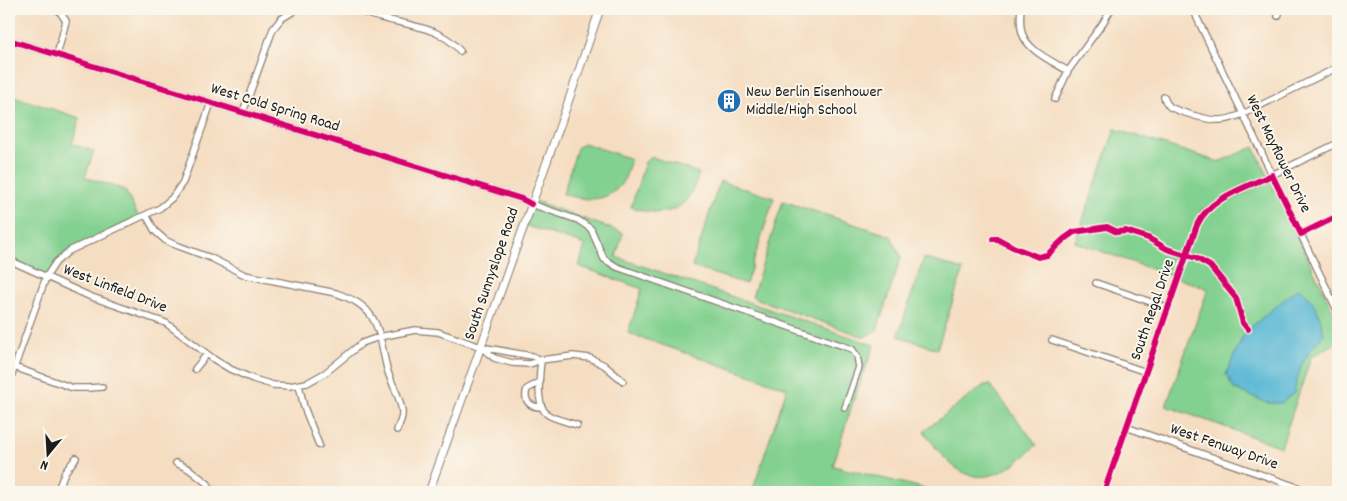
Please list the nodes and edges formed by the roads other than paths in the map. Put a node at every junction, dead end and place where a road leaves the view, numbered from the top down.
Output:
1 (58, 9) edge
2 (283, 9) edge
3 (297, 9) edge
4 (356, 9) edge
5 (600, 9) edge
6 (1021, 9) edge
7 (1111, 9) edge
8 (1194, 9) edge
9 (1281, 9) edge
10 (286, 15) junction
11 (1278, 16) dead end
12 (9, 40) edge
13 (460, 51) dead end
14 (56, 56) junction
15 (1338, 67) edge
16 (1068, 71) junction
17 (1164, 97) dead end
18 (1054, 99) dead end
19 (211, 103) junction
20 (243, 112) junction
21 (1243, 114) junction
22 (1338, 143) edge
23 (1272, 175) junction
24 (531, 204) junction
25 (146, 215) junction
26 (1338, 216) edge
27 (1301, 234) junction
28 (9, 260) edge
29 (46, 277) junction
30 (1096, 283) dead end
31 (1168, 308) junction
32 (1338, 312) edge
33 (379, 337) junction
34 (1052, 340) dead end
35 (481, 347) junction
36 (207, 354) junction
37 (541, 360) junction
38 (14, 368) junction
39 (196, 369) dead end
40 (1146, 372) junction
41 (623, 381) dead end
42 (540, 382) junction
43 (9, 383) edge
44 (299, 385) junction
45 (102, 387) dead end
46 (541, 407) junction
47 (845, 408) dead end
48 (577, 425) dead end
49 (1126, 427) junction
50 (397, 430) dead end
51 (319, 445) dead end
52 (76, 458) dead end
53 (176, 463) dead end
54 (23, 492) edge
55 (36, 492) edge
56 (56, 492) edge
57 (210, 492) edge
58 (429, 492) edge
59 (1104, 492) edge
60 (1311, 492) edge

1 - 14 street
2 - 10 street
3 - 10 street
4 - 13 street
5 - 24 street, South Sunnyslope Road
6 - 16 street
7 - 16 street
8 - 21 street, West Mayflower Drive
9 - 11 street
10 - 20 street
12 - 14 street, West Cold Spring Road
14 - 19 street, West Cold Spring Road
15 - 21 street
16 - 18 street
17 - 21 street
19 - 20 street, West Cold Spring Road
19 - 25 street
20 - 24 street, West Cold Spring Road
21 - 23 street, West Mayflower Drive
22 - 23 street, South Regal Drive
23 - 27 street, West Mayflower Drive
23 - 31 street, South Regal Drive
24 - 35 street, South Sunnyslope Road
24 - 47 street
25 - 29 street
25 - 33 street
26 - 27 street
27 - 32 street, West Mayflower Drive
28 - 29 street, West Linfield Drive
29 - 36 street, West Linfield Drive
29 - 38 street
30 - 31 street
31 - 40 street, South Regal Drive
33 - 35 street, West Linfield Drive
33 - 44 street, West Linfield Drive
33 - 50 street
34 - 40 street
35 - 37 street, West Linfield Drive
35 - 37 street, West Linfield Drive
35 - 58 street, South Sunnyslope Road
36 - 39 street
36 - 44 street, West Linfield Drive
37 - 41 street, West Linfield Drive
37 - 42 street
38 - 43 street
38 - 45 street
40 - 49 street, South Regal Drive
42 - 46 street
42 - 46 street
44 - 51 street
46 - 48 street
49 - 59 street, South Regal Drive
49 - 60 street, West Fenway Drive
52 - 56 street
53 - 57 street
54 - 55 street

